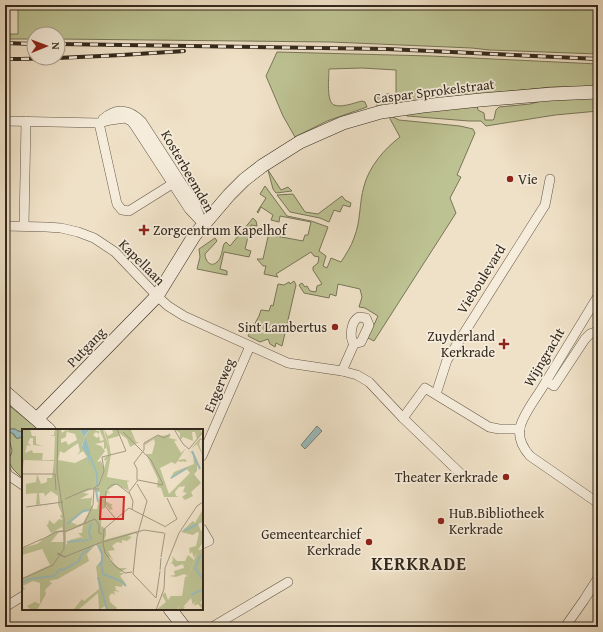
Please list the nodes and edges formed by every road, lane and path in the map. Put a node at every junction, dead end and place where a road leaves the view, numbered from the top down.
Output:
1 (598, 92) edge
2 (5, 121) edge
3 (26, 121) junction
4 (99, 123) junction
5 (550, 179) dead end
6 (176, 182) junction
7 (203, 224) junction
8 (5, 226) edge
9 (24, 226) junction
10 (157, 296) junction
11 (598, 296) edge
12 (598, 331) edge
13 (354, 344) dead end
14 (250, 346) junction
15 (342, 371) junction
16 (546, 381) junction
17 (5, 392) edge
18 (436, 394) junction
19 (403, 418) junction
20 (37, 419) junction
21 (48, 429) edge
22 (520, 431) junction
23 (203, 454) edge
24 (5, 468) edge
25 (460, 473) dead end
26 (22, 484) edge
27 (598, 503) edge
28 (203, 532) edge
29 (206, 542) edge
30 (598, 578) edge
31 (288, 582) dead end
32 (22, 597) edge
33 (5, 607) edge
34 (171, 610) edge
35 (184, 627) edge
36 (212, 627) edge
37 (565, 627) edge

1 - 7 main road, Caspar Sprokelstraat
2 - 3 street, Kosterbeemden
3 - 4 street, Kosterbeemden
3 - 9 street
4 - 6 street, Kosterbeemden
4 - 6 street
5 - 18 street, Vieboulevard
6 - 7 street, Kosterbeemden
7 - 10 main road, Caspar Sprokelstraat
8 - 9 street, Kapellaan
9 - 10 street, Kapellaan
10 - 14 street, Kapellaan
10 - 20 main road, Putgang
11 - 16 street, Wijngracht
12 - 16 street
13 - 15 street
14 - 15 street, Kapellaan
14 - 23 street, Engerweg
15 - 19 street, Kapellaan
16 - 22 street, Wijngracht
17 - 20 main road
18 - 19 street
18 - 22 street
19 - 25 street, Kapellaan
20 - 21 main road
22 - 27 street
24 - 26 street
28 - 29 street
30 - 37 street
31 - 36 street
32 - 33 street
34 - 35 main road

